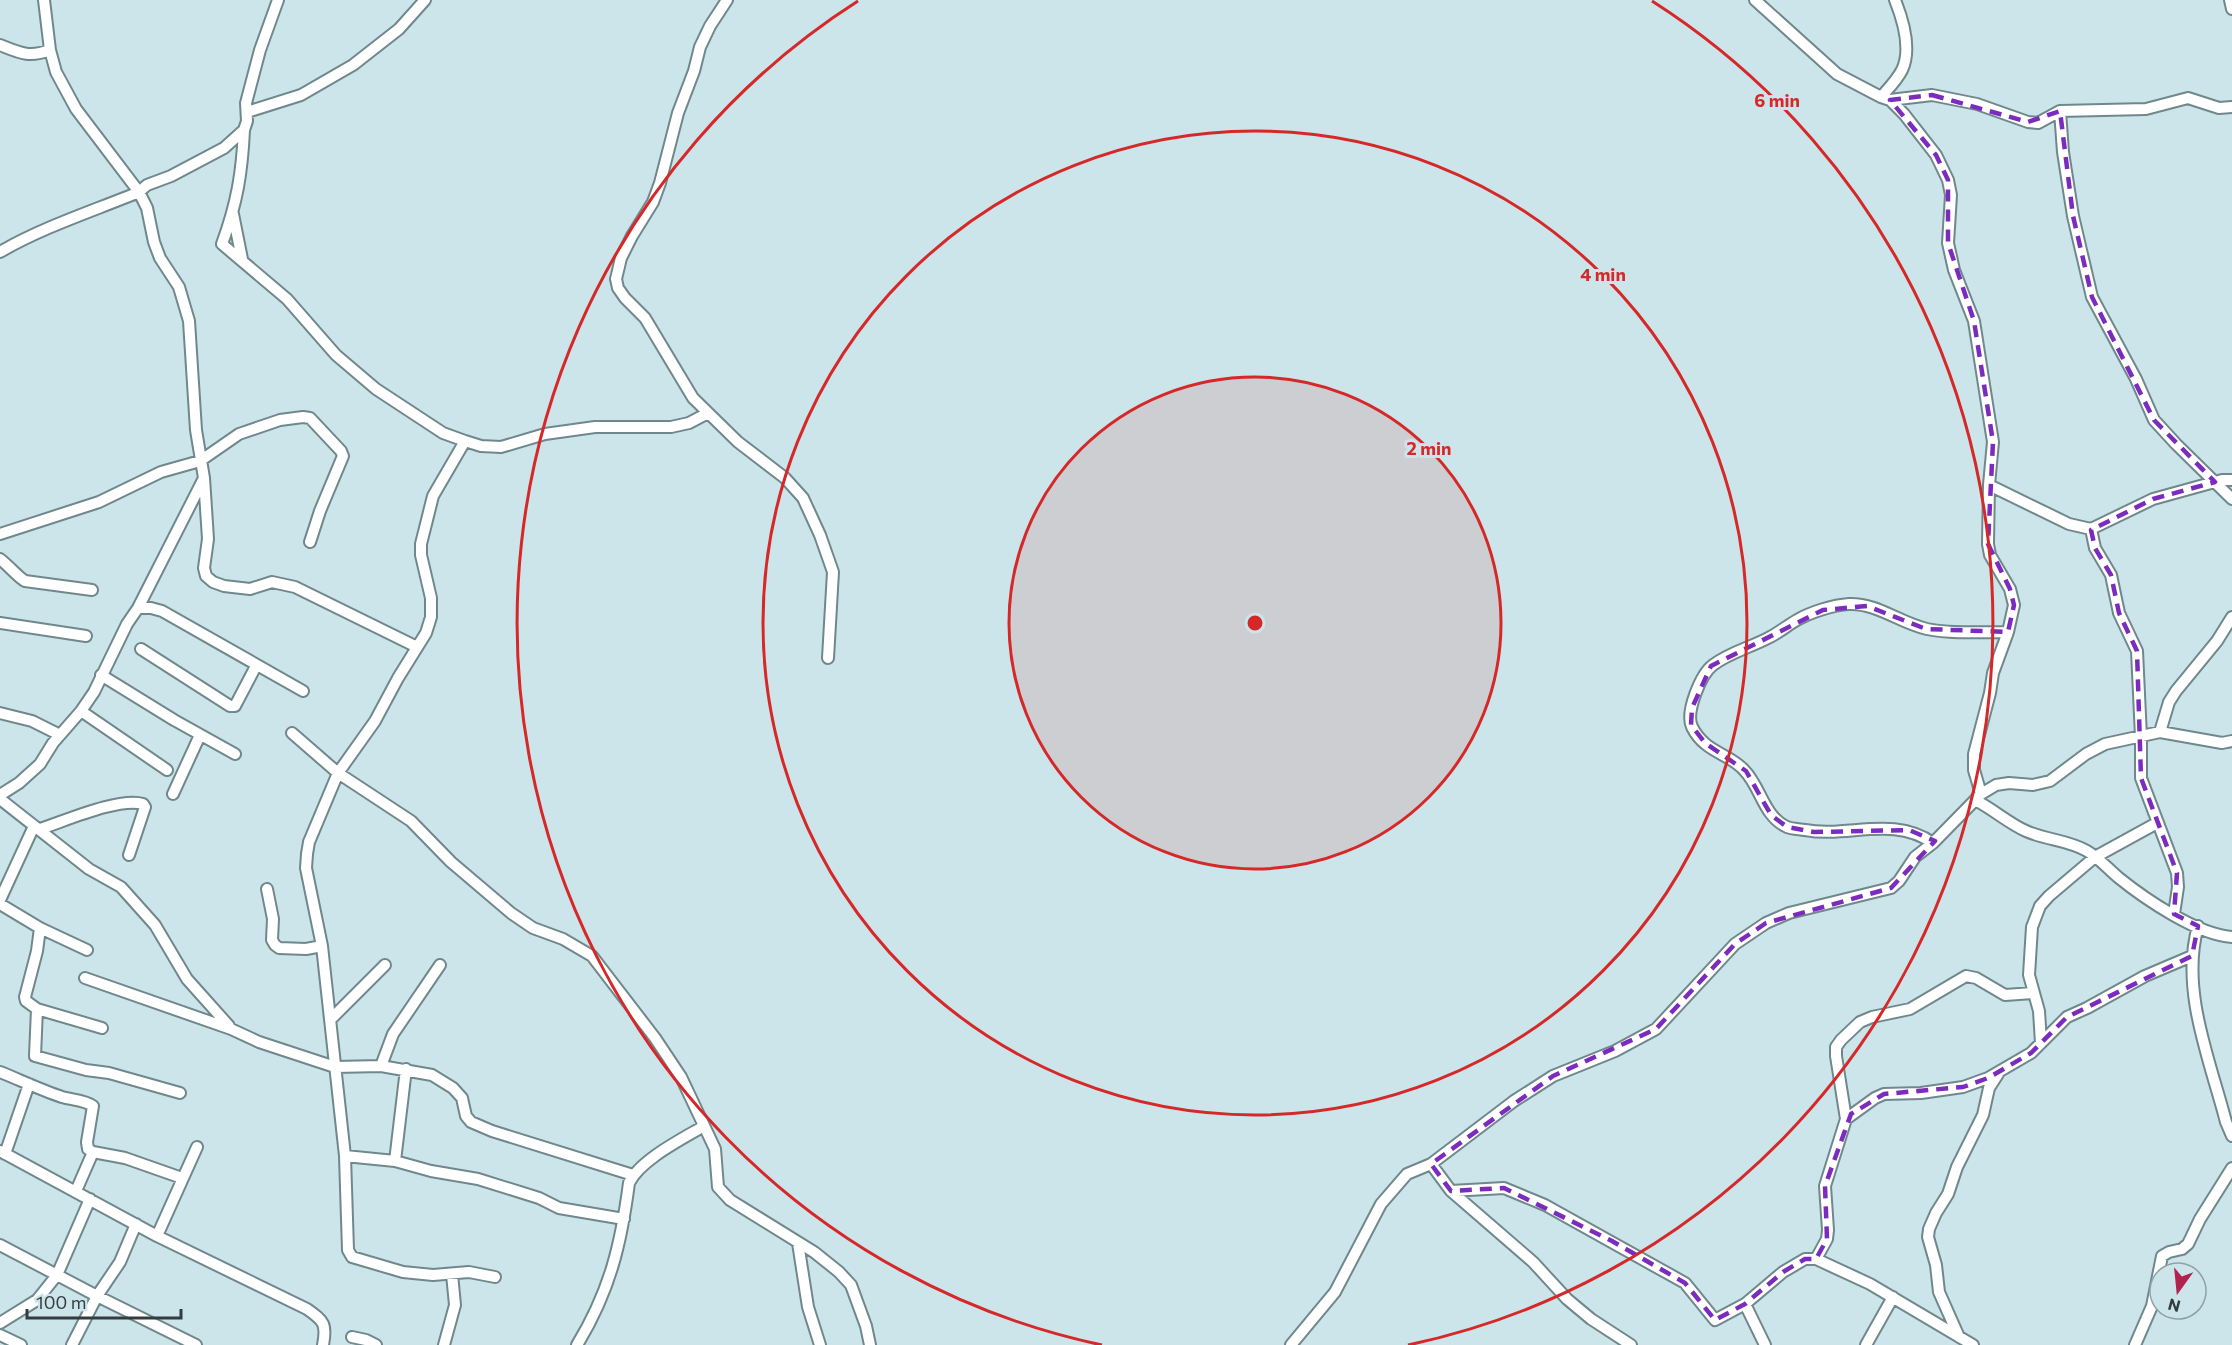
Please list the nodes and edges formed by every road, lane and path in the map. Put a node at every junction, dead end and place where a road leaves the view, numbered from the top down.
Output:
1 (44, 0) edge
2 (278, 0) edge
3 (425, 0) edge
4 (727, 0) edge
5 (1755, 0) edge
6 (1895, 0) edge
7 (2230, 0) edge
8 (2232, 9) edge
9 (0, 45) edge
10 (50, 50) junction
11 (1886, 99) junction
12 (2232, 107) edge
13 (2060, 111) junction
14 (247, 112) junction
15 (244, 130) junction
16 (139, 192) junction
17 (233, 213) junction
18 (0, 252) edge
19 (242, 259) junction
20 (708, 413) junction
21 (465, 441) junction
22 (200, 461) junction
23 (204, 478) junction
24 (2232, 480) edge
25 (2215, 482) junction
26 (1989, 484) junction
27 (2232, 499) edge
28 (2091, 529) junction
29 (0, 534) edge
30 (310, 542) dead end
31 (0, 559) edge
32 (92, 590) dead end
33 (138, 608) junction
34 (2231, 620) edge
35 (0, 623) edge
36 (2008, 632) junction
37 (86, 636) dead end
38 (417, 647) junction
39 (141, 649) dead end
40 (828, 658) dead end
41 (256, 666) junction
42 (102, 675) junction
43 (303, 691) dead end
44 (81, 711) junction
45 (0, 713) edge
46 (2160, 732) junction
47 (292, 733) dead end
48 (60, 735) junction
49 (201, 735) junction
50 (2142, 737) junction
51 (2232, 741) edge
52 (235, 754) dead end
53 (167, 770) dead end
54 (338, 773) junction
55 (173, 794) dead end
56 (0, 797) edge
57 (1978, 797) junction
58 (2157, 823) junction
59 (37, 828) junction
60 (1933, 843) junction
61 (129, 855) dead end
62 (2094, 856) junction
63 (267, 889) dead end
64 (1, 907) edge
65 (2174, 914) junction
66 (2198, 926) junction
67 (40, 928) junction
68 (2232, 937) edge
69 (322, 946) junction
70 (87, 950) dead end
71 (2192, 956) junction
72 (385, 965) dead end
73 (440, 965) dead end
74 (86, 978) dead end
75 (2033, 993) junction
76 (37, 1009) junction
77 (330, 1020) junction
78 (102, 1028) dead end
79 (231, 1029) junction
80 (2041, 1043) junction
81 (381, 1066) junction
82 (335, 1067) junction
83 (406, 1069) junction
84 (0, 1072) edge
85 (1999, 1072) junction
86 (29, 1084) junction
87 (180, 1094) dead end
88 (1846, 1119) junction
89 (704, 1126) junction
90 (2232, 1136) edge
91 (197, 1147) dead end
92 (93, 1152) junction
93 (2, 1153) edge
94 (345, 1156) junction
95 (395, 1161) junction
96 (1431, 1164) junction
97 (2232, 1168) edge
98 (633, 1175) junction
99 (182, 1178) junction
100 (76, 1191) junction
101 (1451, 1191) junction
102 (90, 1199) junction
103 (624, 1219) junction
104 (136, 1224) junction
105 (157, 1236) junction
106 (798, 1243) junction
107 (0, 1245) edge
108 (1816, 1259) junction
109 (452, 1274) junction
110 (57, 1275) junction
111 (495, 1277) dead end
112 (97, 1296) junction
113 (1893, 1297) junction
114 (1745, 1304) junction
115 (0, 1323) edge
116 (0, 1335) edge
117 (352, 1337) dead end
118 (1964, 1342) edge
119 (21, 1345) edge
120 (72, 1345) edge
121 (196, 1345) edge
122 (323, 1345) edge
123 (376, 1345) edge
124 (444, 1345) edge
125 (577, 1345) edge
126 (820, 1345) edge
127 (870, 1345) edge
128 (1291, 1345) edge
129 (1631, 1345) edge
130 (1765, 1345) edge
131 (1866, 1345) edge
132 (2135, 1345) edge

1 - 10 street
2 - 14 street
3 - 14 street
4 - 20 street
5 - 11 street
6 - 11 street
7 - 8 street
9 - 10 street
10 - 16 street
11 - 13 street
11 - 26 street
12 - 13 street
13 - 25 street
14 - 15 street
15 - 16 street
15 - 17 street
16 - 18 street
16 - 22 street
17 - 19 street
17 - 19 street
19 - 21 street
20 - 21 street
20 - 40 street
21 - 38 street
22 - 23 street
22 - 29 street
22 - 30 street
23 - 33 street
23 - 38 street
24 - 25 street
25 - 27 street
25 - 28 street
26 - 28 street
26 - 36 street
28 - 50 street
31 - 32 street
33 - 41 street
33 - 42 street
34 - 46 street
35 - 37 street
36 - 57 street
36 - 60 street
38 - 54 street
39 - 41 street
41 - 43 street
42 - 44 street
42 - 49 street
44 - 48 street
44 - 53 street
45 - 48 street
46 - 50 street
46 - 51 street
47 - 54 street
48 - 56 street
49 - 52 street
49 - 55 street
50 - 57 street
50 - 58 street
54 - 69 street
54 - 89 street
56 - 59 street
57 - 60 street
57 - 62 street
58 - 62 street
58 - 65 street
59 - 61 street
59 - 64 street
59 - 79 street
60 - 96 street
62 - 65 street
62 - 75 street
63 - 69 street
64 - 67 street
65 - 66 street
66 - 68 street
66 - 71 street
67 - 70 street
67 - 76 street
69 - 77 street
71 - 80 street
71 - 90 street
72 - 77 street
73 - 81 street
74 - 79 street
75 - 80 street
75 - 88 street
76 - 78 street
76 - 87 street
77 - 82 street
79 - 82 street
80 - 85 street
81 - 82 street
81 - 83 street
82 - 94 street
83 - 95 street
83 - 98 street
84 - 86 street
85 - 88 street
85 - 118 street
86 - 92 street
86 - 93 street
88 - 108 street
89 - 98 street
89 - 106 street
91 - 99 street
92 - 99 street
92 - 100 street
93 - 100 street
94 - 95 street
94 - 109 street
95 - 103 street
96 - 101 street
96 - 128 street
97 - 132 street
98 - 103 street
99 - 105 street
100 - 102 street
101 - 114 street
101 - 129 street
102 - 104 street
102 - 110 street
103 - 125 street
104 - 105 street
104 - 112 street
105 - 122 street
106 - 126 street
106 - 127 street
107 - 110 street
108 - 113 street
108 - 114 street
109 - 111 street
109 - 124 street
110 - 112 street
110 - 115 street
112 - 120 street
112 - 121 street
113 - 118 street
113 - 131 street
114 - 130 street
116 - 119 street
117 - 123 street

